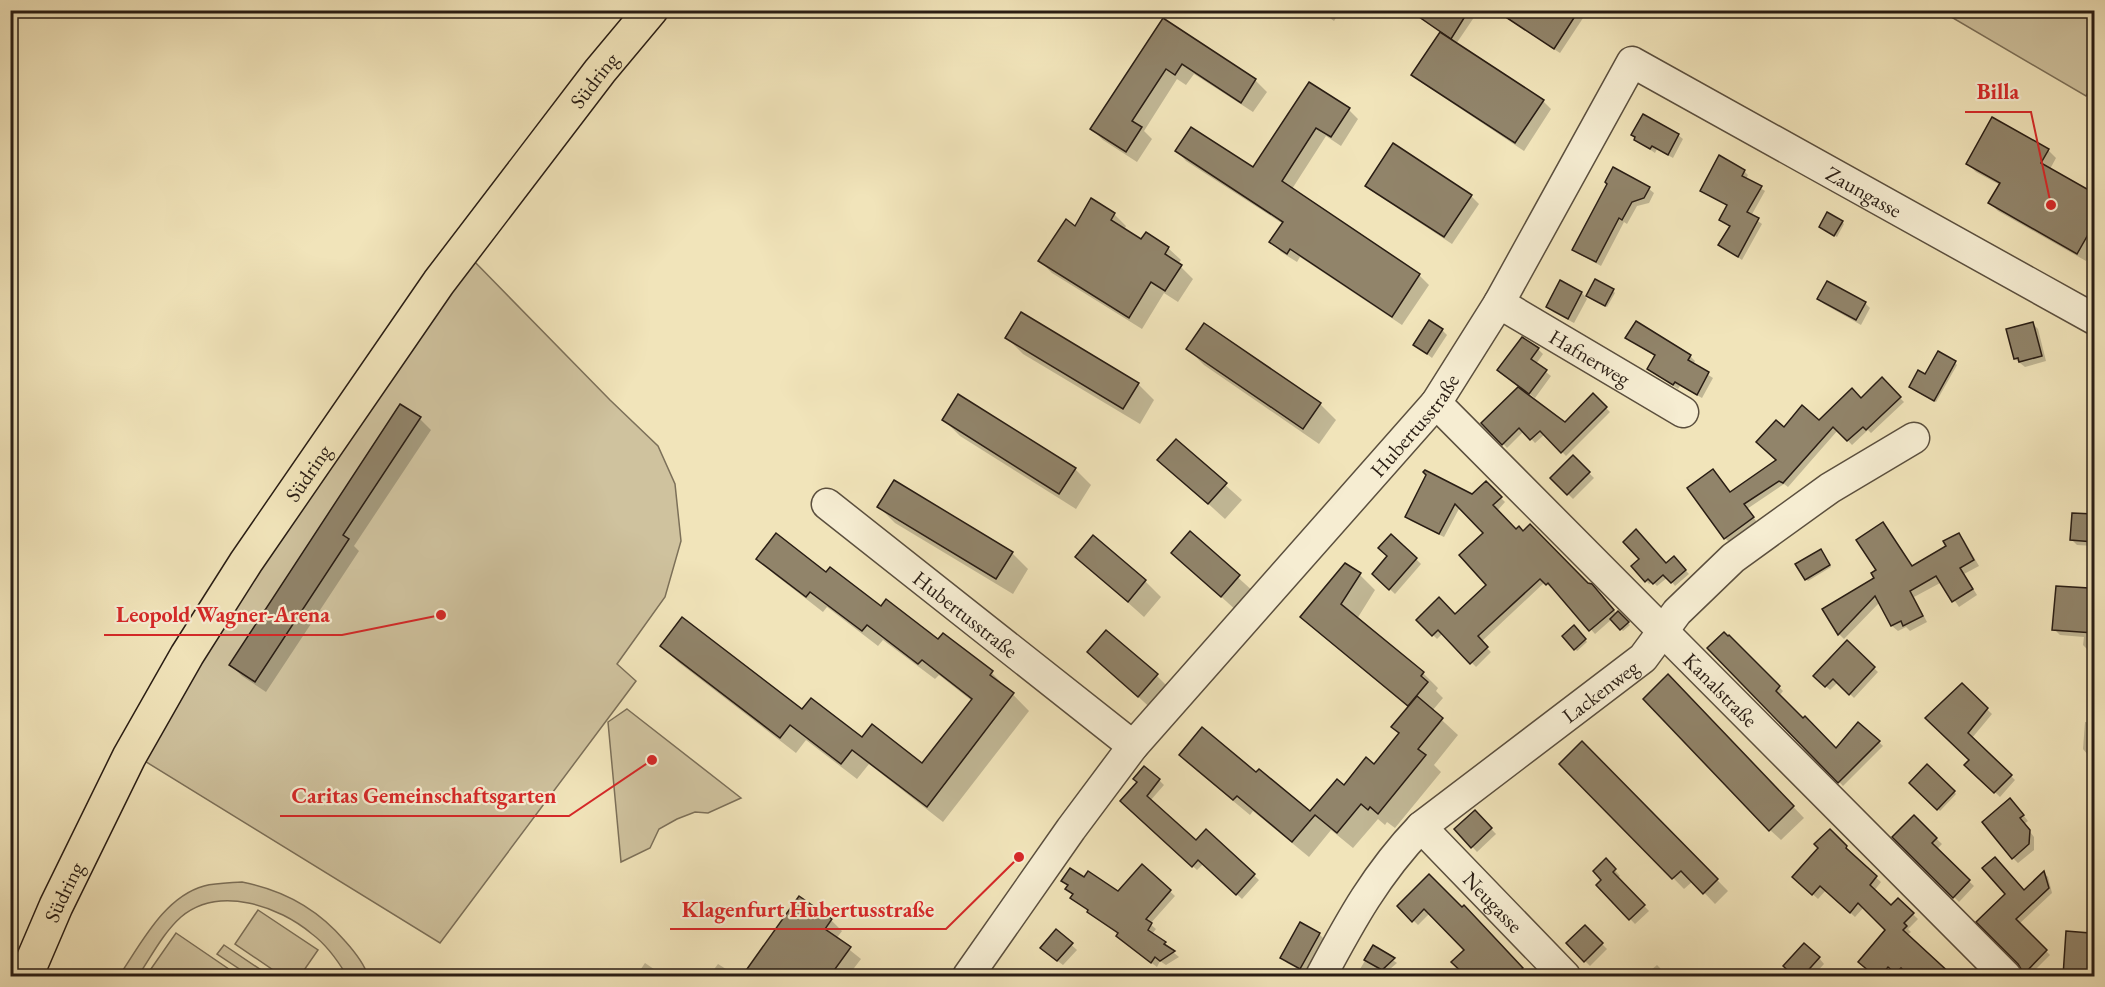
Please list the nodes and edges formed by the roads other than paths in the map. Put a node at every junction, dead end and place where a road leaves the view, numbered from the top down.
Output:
1 (651, 10) edge
2 (1632, 62) joint
3 (1499, 303) junction
4 (2094, 319) edge
5 (1436, 403) junction
6 (1683, 412) dead end
7 (1914, 438) dead end
8 (827, 504) dead end
9 (1664, 632) junction
10 (1133, 746) junction
11 (1421, 827) junction
12 (26, 976) edge
13 (968, 976) edge
14 (1321, 976) edge
15 (1565, 976) edge
16 (2006, 976) edge

1 - 12 main road, Südring
2 - 3 street, Hubertusstraße
2 - 4 street, Zaungasse
3 - 5 street, Hubertusstraße
3 - 6 street, Hafnerweg
5 - 9 street, Kanalstraße
5 - 10 street, Hubertusstraße
7 - 9 street, Lackenweg
8 - 10 street, Hubertusstraße
9 - 11 street, Lackenweg
9 - 16 street, Kanalstraße
10 - 13 street, Hubertusstraße
11 - 14 street, Lackenweg
11 - 15 street, Neugasse

